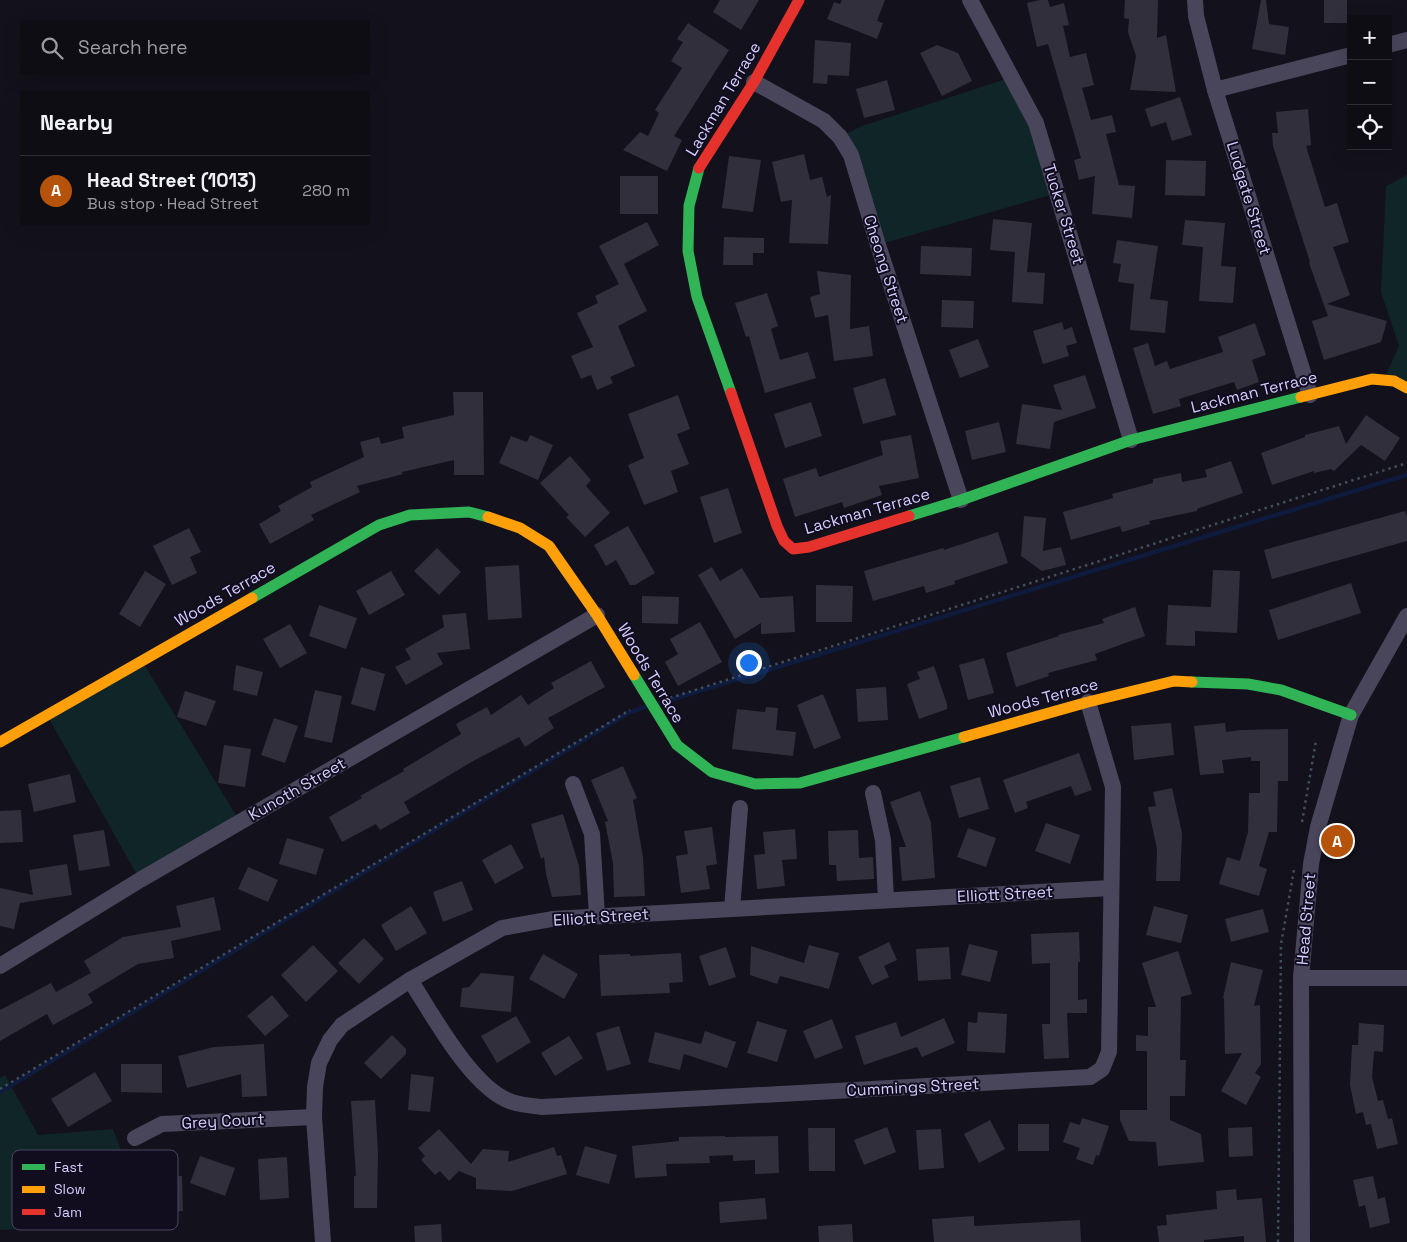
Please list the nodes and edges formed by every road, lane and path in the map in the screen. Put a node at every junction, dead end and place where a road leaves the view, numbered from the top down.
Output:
1 (799, 0) edge
2 (970, 0) edge
3 (1195, 0) edge
4 (1407, 40) edge
5 (1392, 44) edge
6 (1347, 56) edge
7 (754, 82) junction
8 (1215, 90) junction
9 (1407, 388) edge
10 (1310, 395) junction
11 (1131, 440) junction
12 (1407, 463) edge
13 (961, 500) junction
14 (597, 615) junction
15 (1407, 616) edge
16 (667, 699) dead end
17 (1088, 702) junction
18 (630, 710) dead end
19 (1351, 715) junction
20 (0, 742) edge
21 (573, 784) dead end
22 (873, 794) dead end
23 (740, 808) dead end
24 (1111, 888) junction
25 (886, 900) junction
26 (732, 909) junction
27 (597, 916) junction
28 (0, 966) edge
29 (1301, 978) junction
30 (1407, 978) edge
31 (410, 980) junction
32 (0, 1090) edge
33 (314, 1117) junction
34 (136, 1138) dead end
35 (323, 1242) edge
36 (1302, 1242) edge

1 - 7 street, Lackman Terrace
2 - 11 street, Tucker Street
3 - 8 street, Ludgate Street
4 - 5 street
6 - 8 street
7 - 13 street, Cheong Street
7 - 13 street, Lackman Terrace
8 - 10 street, Ludgate Street
9 - 10 street, Lackman Terrace
10 - 11 street, Lackman Terrace
11 - 13 street, Lackman Terrace
12 - 16 path
14 - 17 street, Woods Terrace
14 - 20 street, Woods Terrace
14 - 28 street, Kunoth Street
15 - 19 street, Head Street
17 - 19 street, Woods Terrace
17 - 24 street, Cummings Street
18 - 32 path
19 - 29 street, Head Street
21 - 27 street
22 - 25 street
23 - 26 street
24 - 25 street, Elliott Street
24 - 31 street, Cummings Street
25 - 26 street, Elliott Street
26 - 27 street, Elliott Street
27 - 31 street, Elliott Street
29 - 30 street
29 - 36 street, Head Street
31 - 33 street, Elliott Street
33 - 34 street, Grey Court
33 - 35 street, Elliott Street

